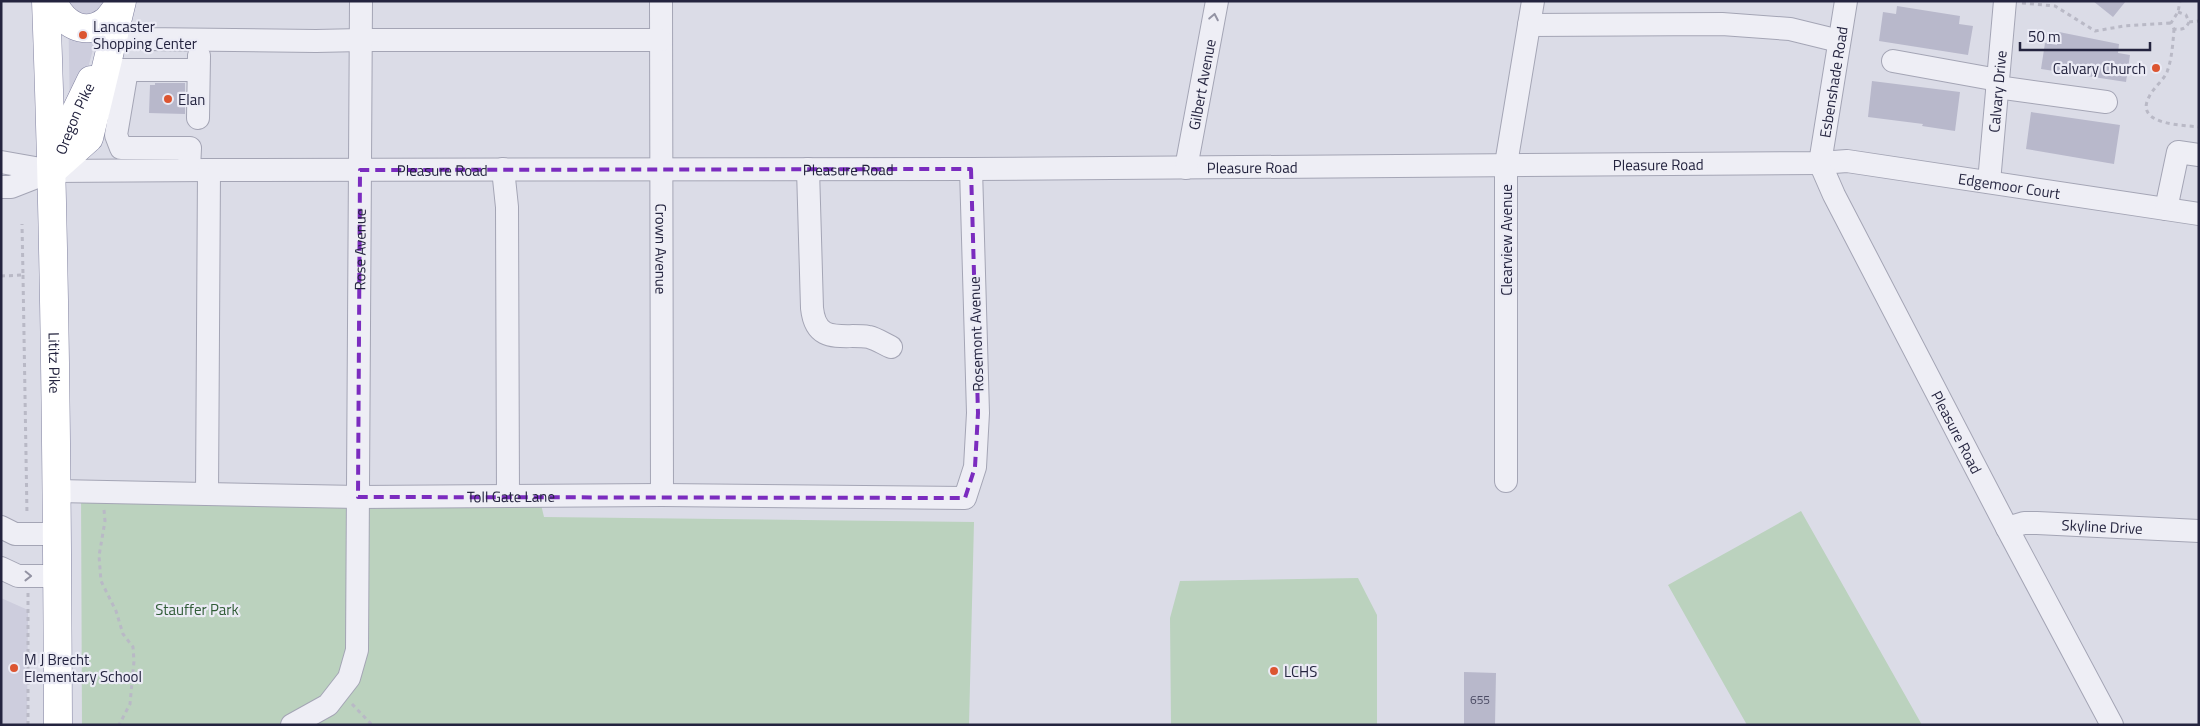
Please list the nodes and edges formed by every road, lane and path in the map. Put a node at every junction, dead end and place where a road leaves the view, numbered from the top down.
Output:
1 (46, 1) edge
2 (53, 1) edge
3 (122, 1) edge
4 (361, 1) edge
5 (661, 1) edge
6 (1217, 1) edge
7 (1533, 1) edge
8 (1846, 1) edge
9 (2180, 1) edge
10 (2011, 2) edge
11 (2178, 12) junction
12 (2199, 20) edge
13 (2189, 22) junction
14 (2172, 23) junction
15 (1529, 25) junction
16 (2174, 29) junction
17 (112, 35) junction
18 (199, 40) junction
19 (361, 40) junction
20 (661, 40) junction
21 (1839, 41) junction
22 (1894, 61) dead end
23 (116, 70) junction
24 (198, 70) junction
25 (1998, 84) junction
26 (2106, 102) dead end
27 (198, 118) dead end
28 (2199, 127) edge
29 (2199, 155) edge
30 (1, 162) edge
31 (1820, 163) junction
32 (1506, 164) junction
33 (1186, 168) junction
34 (503, 169) junction
35 (661, 169) junction
36 (808, 169) junction
37 (971, 169) junction
38 (52, 170) junction
39 (199, 170) junction
40 (360, 170) junction
41 (1989, 182) junction
42 (1, 187) edge
43 (2166, 209) junction
44 (2199, 214) edge
45 (22, 224) dead end
46 (23, 275) junction
47 (1, 276) edge
48 (891, 347) dead end
49 (1506, 481) dead end
50 (57, 491) junction
51 (104, 492) junction
52 (207, 494) junction
53 (662, 495) junction
54 (508, 496) junction
55 (358, 497) junction
56 (965, 498) joint
57 (1, 527) edge
58 (2007, 528) junction
59 (2199, 531) edge
60 (28, 534) junction
61 (57, 534) junction
62 (1, 568) edge
63 (28, 576) junction
64 (57, 576) junction
65 (337, 693) junction
66 (28, 725) edge
67 (58, 725) edge
68 (119, 725) edge
69 (292, 725) edge
70 (372, 725) edge
71 (2112, 725) edge

1 - 38 highway, Lititz Pike
2 - 3 highway
3 - 17 highway, Oregon Pike
4 - 19 street, Rose Avenue
5 - 20 street, Crown Avenue
33 -> 6 street, Gilbert Avenue
7 - 15 street, Clearview Avenue
8 - 21 street, Esbenshade Road
9 - 11 path
10 - 14 path
10 - 25 street, Calvary Drive
11 - 13 path
11 - 14 path
12 - 13 path
13 - 16 path
14 - 16 path
15 - 21 street
15 - 32 street, Clearview Avenue
16 - 28 path
17 - 18 street
17 - 23 highway, Oregon Pike
17 - 38 highway, Oregon Pike
18 - 19 street
18 - 24 street
19 - 20 street
19 - 40 street, Rose Avenue
20 - 35 street, Crown Avenue
21 - 31 street, Esbenshade Road
22 - 25 street
23 - 24 street
23 - 38 highway, Oregon Pike
23 - 39 street
24 - 27 street
25 - 26 street
25 - 41 street, Calvary Drive
29 - 43 street
30 - 38 street
31 - 32 street, Pleasure Road
31 - 41 street, Edgemoor Court
31 - 58 street, Pleasure Road
32 - 33 street, Pleasure Road
32 - 49 street, Clearview Avenue
33 - 37 street, Pleasure Road
34 - 35 street, Pleasure Road
34 - 40 street, Pleasure Road
34 - 54 street
35 - 36 street, Pleasure Road
35 - 53 street, Crown Avenue
36 - 37 street, Pleasure Road
36 - 48 street
37 - 56 street, Rosemont Avenue
38 - 39 street, Pleasure Road
38 - 42 street
38 - 50 highway, Lititz Pike
39 - 40 street, Pleasure Road
39 - 52 street
40 - 55 street, Rose Avenue
41 - 43 street, Edgemoor Court
43 - 44 street, Edgemoor Court
45 - 46 path
46 - 47 path
46 - 60 path
50 - 51 street, Toll Gate Lane
50 - 61 highway, Lititz Pike
51 - 52 street, Toll Gate Lane
51 - 68 path
52 - 55 street, Toll Gate Lane
53 - 54 street, Toll Gate Lane
53 - 56 street, Toll Gate Lane
54 - 55 street, Toll Gate Lane
55 - 65 street, Rose Avenue
57 - 60 street
58 - 59 street, Skyline Drive
58 - 71 street, Pleasure Road
60 - 61 street
61 - 64 highway, Lititz Pike
62 - 63 street
63 -> 64 street
63 - 66 path
64 - 67 highway, Lititz Pike
65 - 69 street, Rose Avenue
65 - 70 path

